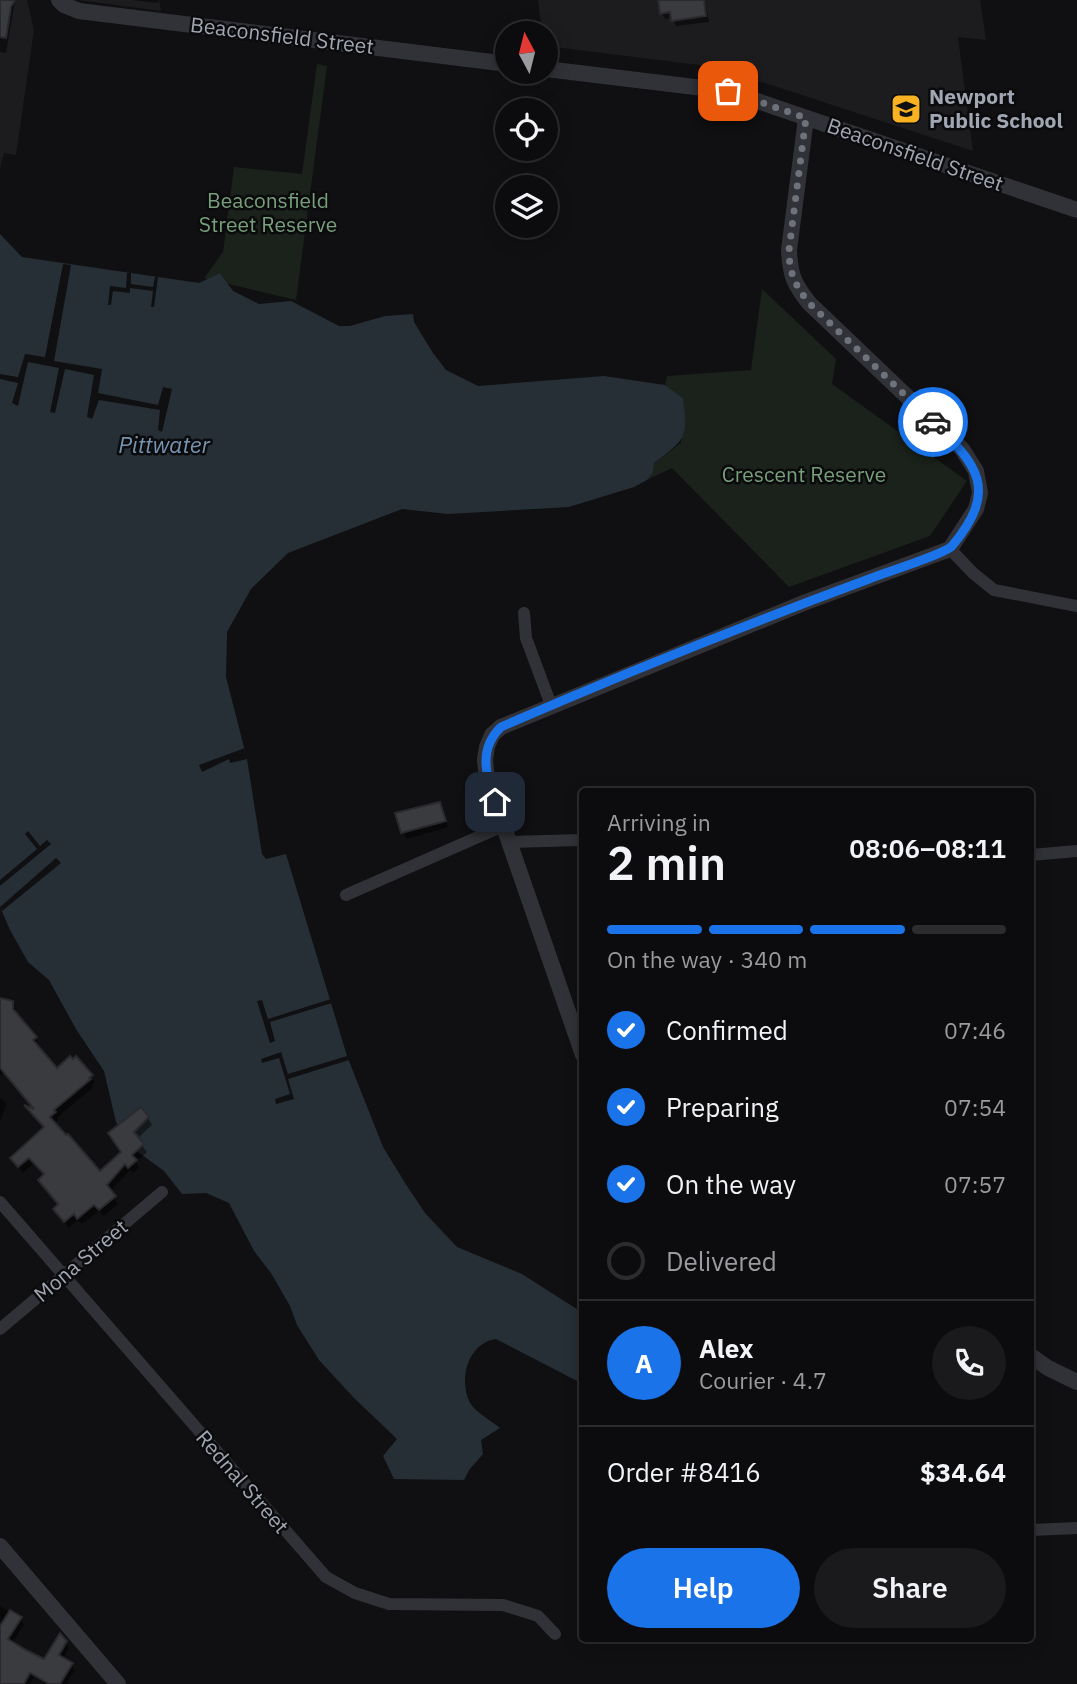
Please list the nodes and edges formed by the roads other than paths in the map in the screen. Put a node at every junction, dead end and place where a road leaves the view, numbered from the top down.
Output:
1 (59, 0) edge
2 (495, 62) edge
3 (558, 70) edge
4 (806, 118) junction
5 (1077, 210) edge
6 (950, 549) junction
7 (1077, 606) edge
8 (524, 613) dead end
9 (551, 705) junction
10 (503, 826) junction
11 (579, 840) edge
12 (509, 842) junction
13 (1077, 851) edge
14 (1034, 855) edge
15 (346, 895) dead end
16 (579, 1043) edge
17 (162, 1192) dead end
18 (0, 1202) edge
19 (64, 1276) junction
20 (0, 1329) edge
21 (1034, 1358) edge
22 (1077, 1382) edge
23 (1077, 1528) edge
24 (1034, 1530) edge
25 (0, 1546) edge
26 (555, 1634) dead end
27 (118, 1684) edge

1 - 2 street, Beaconsfield Street
3 - 4 street, Beaconsfield Street
4 - 5 street, Beaconsfield Street
4 - 6 street
6 - 7 street
6 - 9 street
8 - 9 street
9 - 10 street
10 - 12 street
10 - 15 street
11 - 12 street
12 - 16 street
13 - 14 street
17 - 19 street, Mona Street
18 - 19 street, Rednal Street
19 - 20 street, Mona Street
19 - 26 street, Rednal Street
21 - 22 street
23 - 24 street
25 - 27 street

